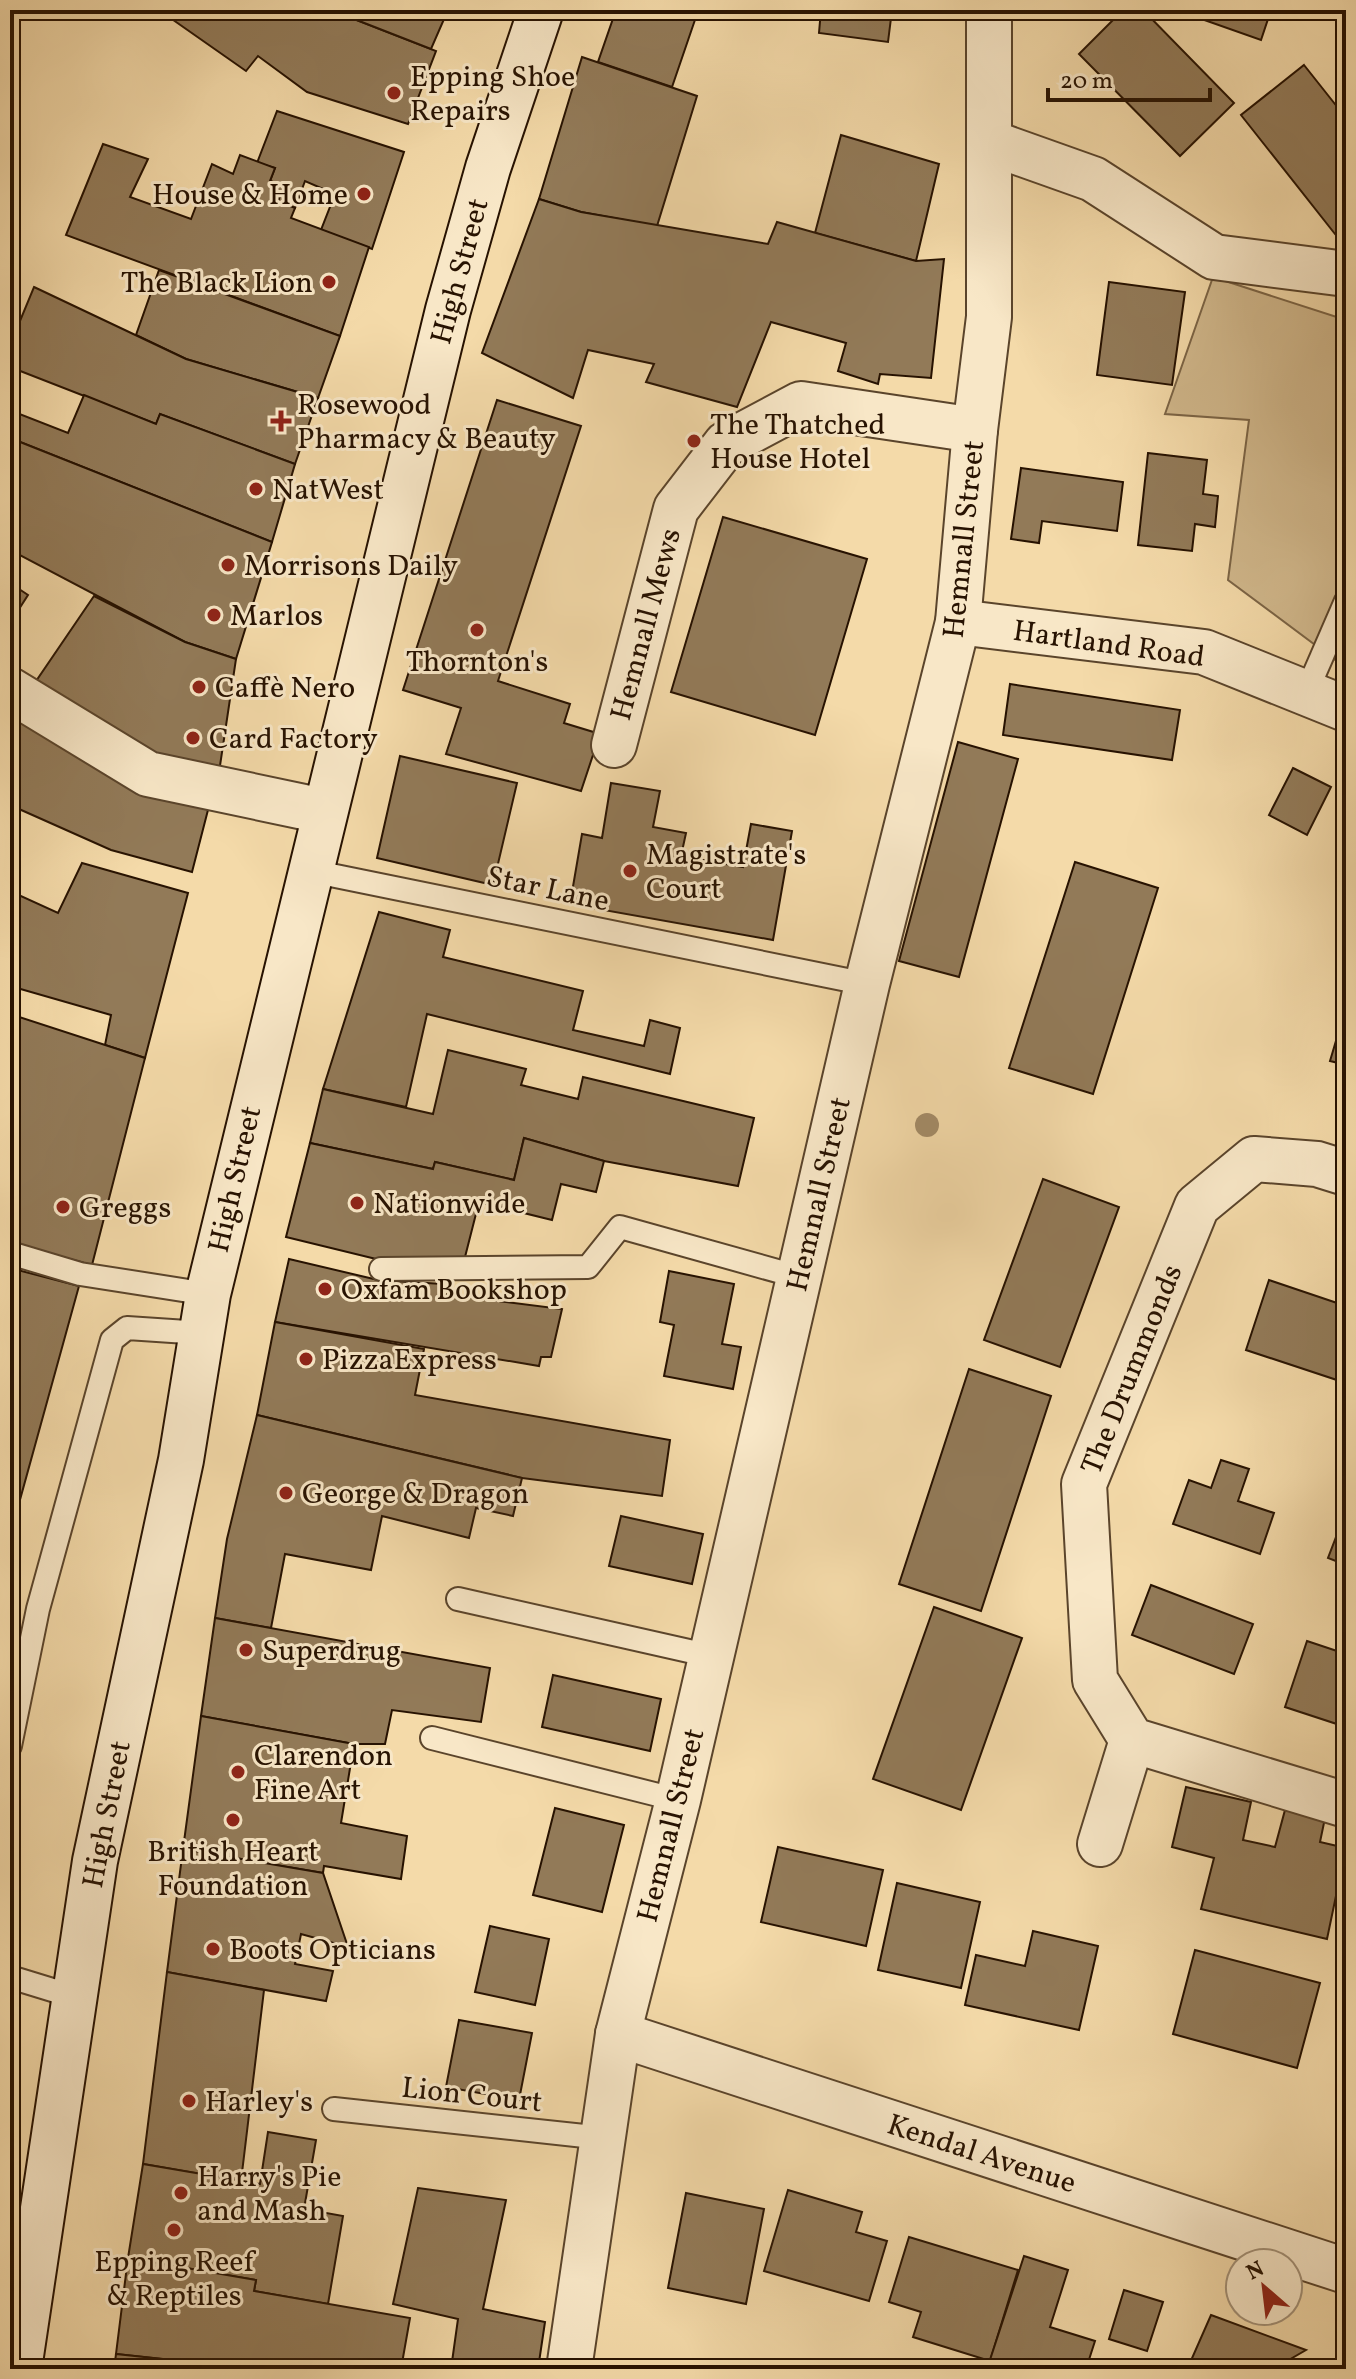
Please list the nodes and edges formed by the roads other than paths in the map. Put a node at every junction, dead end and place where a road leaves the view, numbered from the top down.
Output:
1 (541, 10) edge
2 (989, 10) edge
3 (989, 142) junction
4 (1346, 274) edge
5 (975, 430) junction
6 (1346, 601) edge
7 (958, 622) junction
8 (10, 690) edge
9 (1306, 693) junction
10 (1346, 709) edge
11 (614, 745) dead end
12 (323, 811) junction
13 (311, 871) junction
14 (867, 984) junction
15 (1346, 1173) edge
16 (10, 1253) edge
17 (381, 1269) dead end
18 (799, 1277) junction
19 (205, 1314) junction
20 (458, 1599) dead end
21 (711, 1656) junction
22 (432, 1738) dead end
23 (1132, 1740) junction
24 (10, 1746) edge
25 (678, 1800) junction
26 (1346, 1805) edge
27 (1100, 1844) dead end
28 (10, 1977) edge
29 (72, 1996) junction
30 (618, 2034) junction
31 (334, 2109) dead end
32 (603, 2138) junction
33 (1346, 2271) edge
34 (19, 2369) edge
35 (569, 2369) edge

1 - 12 street, High Street
2 - 3 street, Hemnall Street
3 - 4 street
3 - 5 street, Hemnall Street
5 - 7 street, Hemnall Street
5 - 11 street, Hemnall Mews
6 - 9 lane
7 - 9 street, Hartland Road
7 - 14 street, Hemnall Street
8 - 12 street
9 - 10 street, Hartland Road
12 - 13 street, High Street
13 - 14 lane, Star Lane
13 - 19 street, High Street
14 - 18 street, Hemnall Street
15 - 23 street, The Drummonds
16 - 19 lane
17 - 18 lane
18 - 21 street, Hemnall Street
19 - 24 lane
19 - 29 street, High Street
20 - 21 lane
21 - 25 street, Hemnall Street
22 - 25 lane
23 - 26 street
23 - 27 street
25 - 30 street, Hemnall Street
28 - 29 lane
29 - 34 street, High Street
30 - 32 street, Hemnall Street
30 - 33 street, Kendal Avenue
31 - 32 lane, Lion Court
32 - 35 street, Hemnall Street

